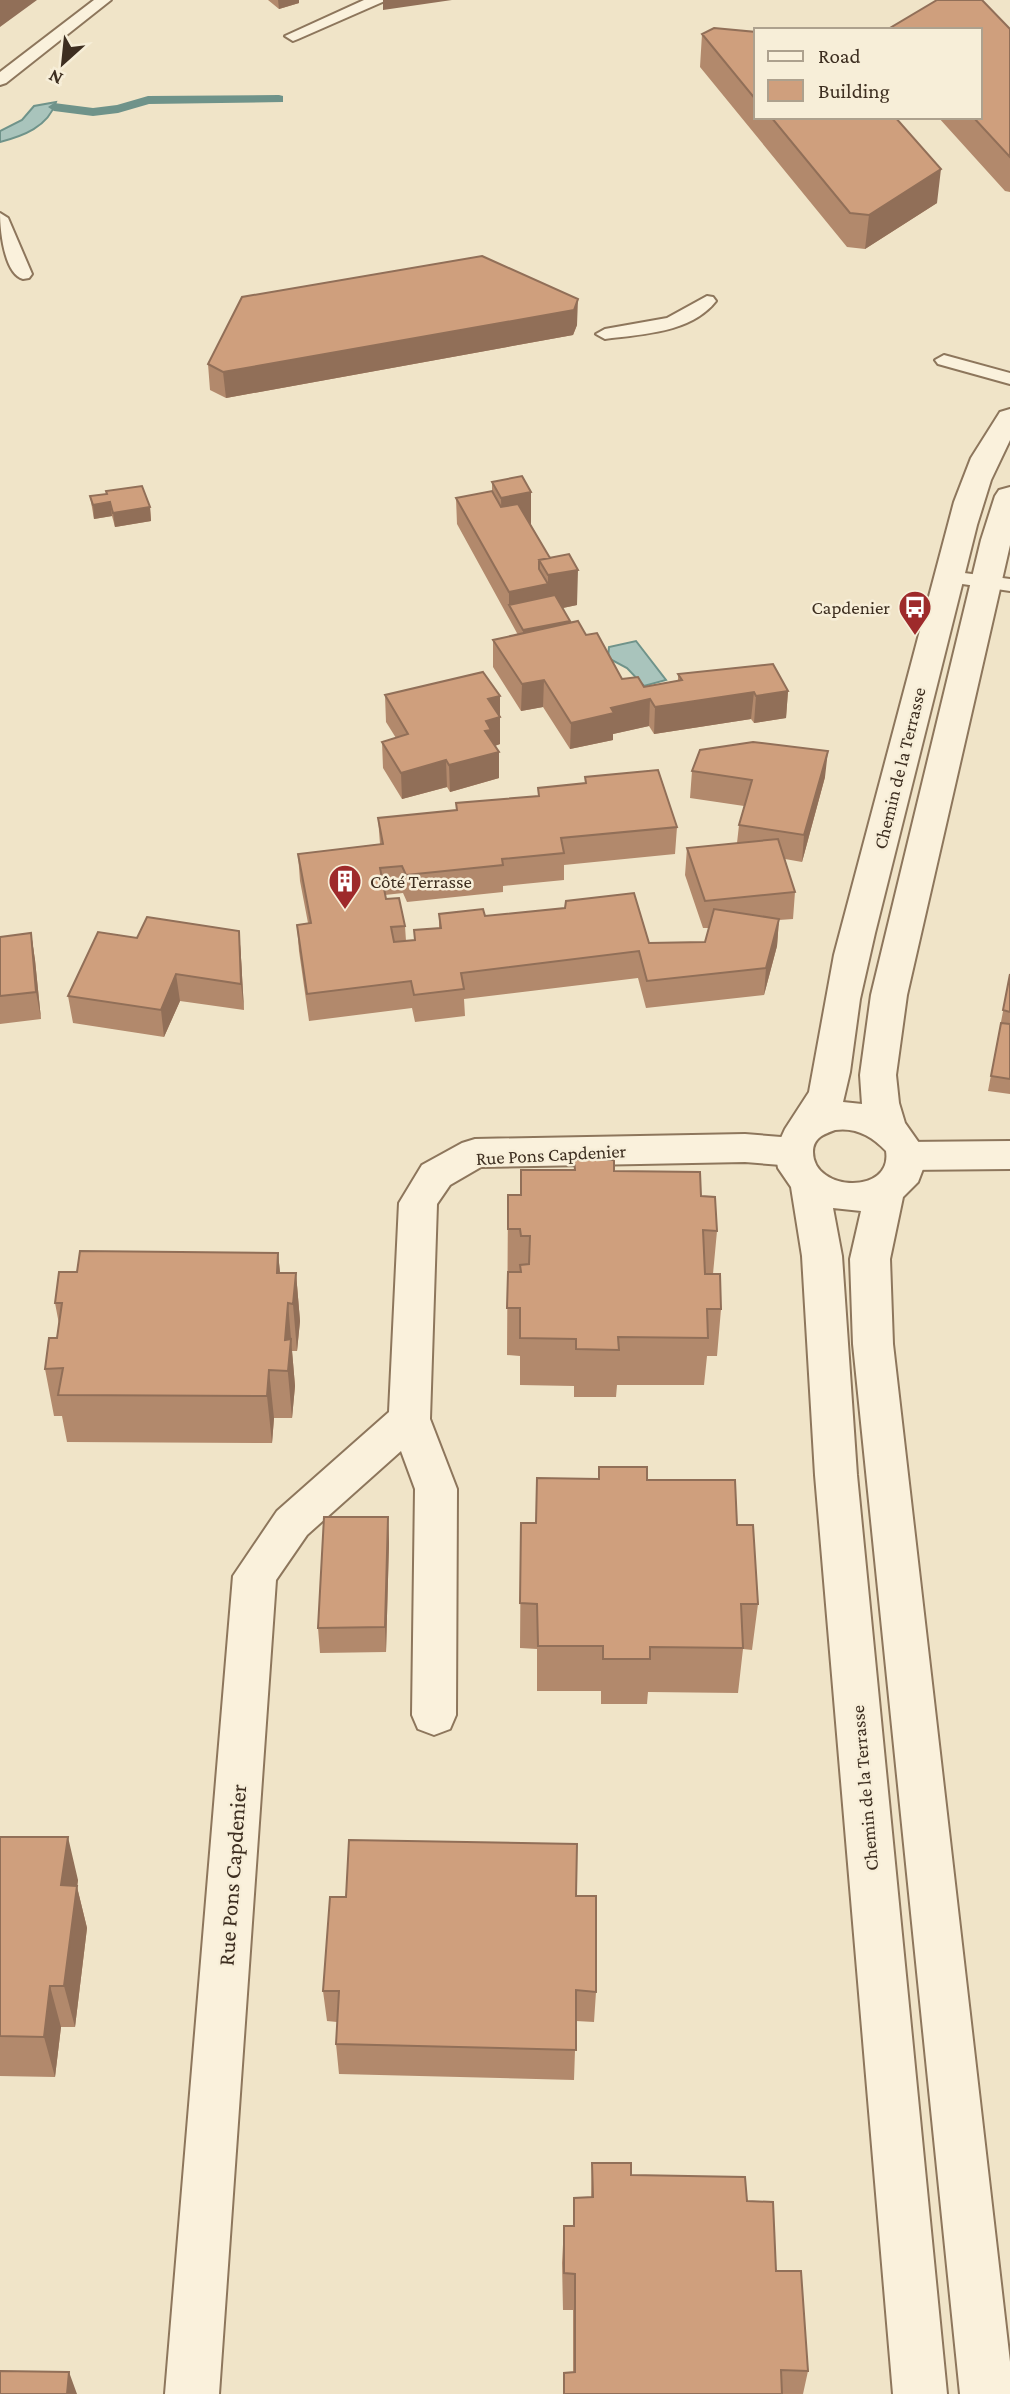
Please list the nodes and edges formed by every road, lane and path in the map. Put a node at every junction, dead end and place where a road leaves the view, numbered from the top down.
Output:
1 (103, 0) edge
2 (379, 0) edge
3 (293, 36) dead end
4 (0, 80) edge
5 (0, 218) edge
6 (23, 274) dead end
7 (707, 301) dead end
8 (605, 334) dead end
9 (944, 360) dead end
10 (1010, 379) edge
11 (1010, 418) edge
12 (1010, 496) edge
13 (949, 577) junction
14 (999, 583) edge
15 (804, 1153) junction
16 (1010, 1155) edge
17 (893, 1158) junction
18 (409, 1419) junction
19 (434, 1715) dead end
20 (192, 2394) edge
21 (920, 2394) edge
22 (987, 2394) edge

1 - 4 lane
2 - 3 lane
5 - 6 lane
7 - 8 lane
9 - 10 lane
11 - 13 street, Chemin de la Terrasse
12 - 14 street
13 - 14 lane
13 - 15 street, Chemin de la Terrasse
14 - 17 street
15 - 17 street
15 - 17 street
15 - 18 street, Rue Pons Capdenier
15 - 21 street, Chemin de la Terrasse
16 - 17 street
17 - 22 street
18 - 19 street, Rue Pons Capdenier
18 - 20 street, Rue Pons Capdenier

